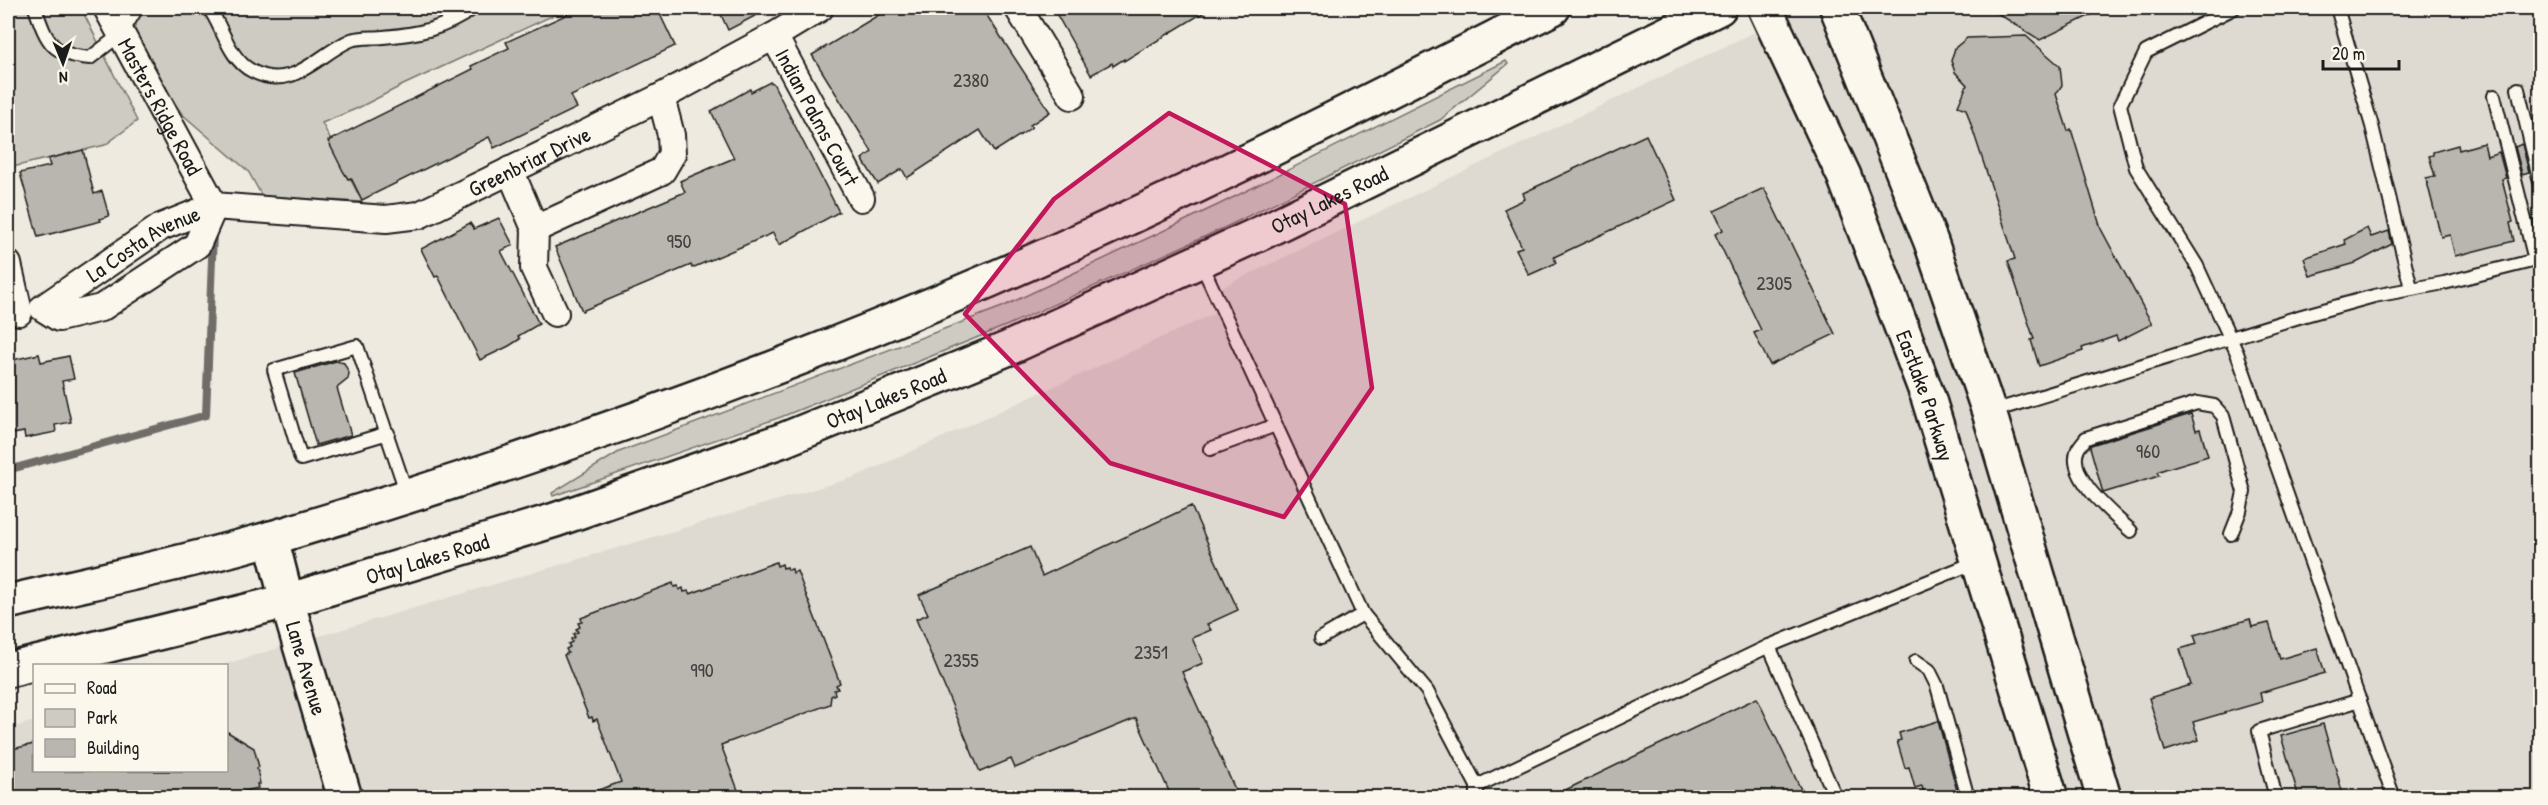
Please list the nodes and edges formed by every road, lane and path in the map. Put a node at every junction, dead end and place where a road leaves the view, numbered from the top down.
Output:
1 (35, 8) edge
2 (107, 8) edge
3 (137, 8) edge
4 (209, 8) edge
5 (474, 8) edge
6 (820, 8) edge
7 (1018, 8) edge
8 (1553, 8) edge
9 (1719, 8) edge
10 (1765, 8) edge
11 (1837, 8) edge
12 (2234, 8) edge
13 (2337, 8) edge
14 (121, 34) junction
15 (774, 36) junction
16 (2518, 88) dead end
17 (1071, 96) dead end
18 (2494, 96) dead end
19 (661, 97) junction
20 (2530, 137) junction
21 (2541, 147) edge
22 (510, 170) junction
23 (2541, 182) edge
24 (861, 198) dead end
25 (214, 206) junction
26 (536, 229) junction
27 (1200, 260) junction
28 (2538, 260) edge
29 (8, 264) edge
30 (2411, 288) junction
31 (23, 311) edge
32 (555, 313) dead end
33 (2231, 337) junction
34 (1989, 412) junction
35 (1276, 425) junction
36 (388, 433) junction
37 (1210, 449) dead end
38 (407, 495) junction
39 (2131, 531) dead end
40 (2231, 534) dead end
41 (271, 538) junction
42 (1978, 561) junction
43 (287, 601) junction
44 (8, 602) edge
45 (1363, 614) junction
46 (1321, 639) dead end
47 (1768, 646) junction
48 (1916, 661) dead end
49 (8, 670) edge
50 (2360, 700) junction
51 (1477, 792) edge
52 (345, 798) edge
53 (1836, 798) edge
54 (1968, 798) edge
55 (2052, 798) edge
56 (2104, 798) edge
57 (2276, 798) edge
58 (2394, 798) edge

1 - 14 lane
2 - 14 street, Masters Ridge Road
3 - 14 lane
4 - 5 lane
6 - 15 street, Greenbriar Drive
7 - 17 street
8 - 38 main road
9 - 27 main road, Otay Lakes Road
10 - 42 main road, Eastlake Parkway
11 - 34 main road
12 - 33 lane
13 - 30 lane
14 - 25 street, Masters Ridge Road
15 - 19 street, Greenbriar Drive
15 - 24 street, Indian Palms Court
16 - 20 lane
18 - 28 lane
19 - 22 street, Greenbriar Drive
19 - 26 street
20 - 21 lane
20 - 23 lane
22 - 25 street, Greenbriar Drive
22 - 26 street
25 - 31 street, La Costa Avenue
25 - 31 street, La Costa Avenue
26 - 32 street
27 - 35 lane
27 - 43 main road, Otay Lakes Road
28 - 30 lane
29 - 31 street
30 - 33 lane
33 - 34 lane
33 - 50 lane
34 - 56 main road
35 - 37 lane
35 - 45 lane
36 - 36 lane
36 - 38 lane
38 - 41 main road
39 - 40 lane
41 - 43 main road, Lane Avenue
41 - 44 main road
42 - 47 lane
42 - 55 main road, Eastlake Parkway
43 - 49 main road, Otay Lakes Road
43 - 52 main road, Lane Avenue
45 - 46 lane
45 - 51 lane
47 - 51 lane
47 - 53 lane
48 - 54 lane
50 - 57 lane
50 - 58 lane

